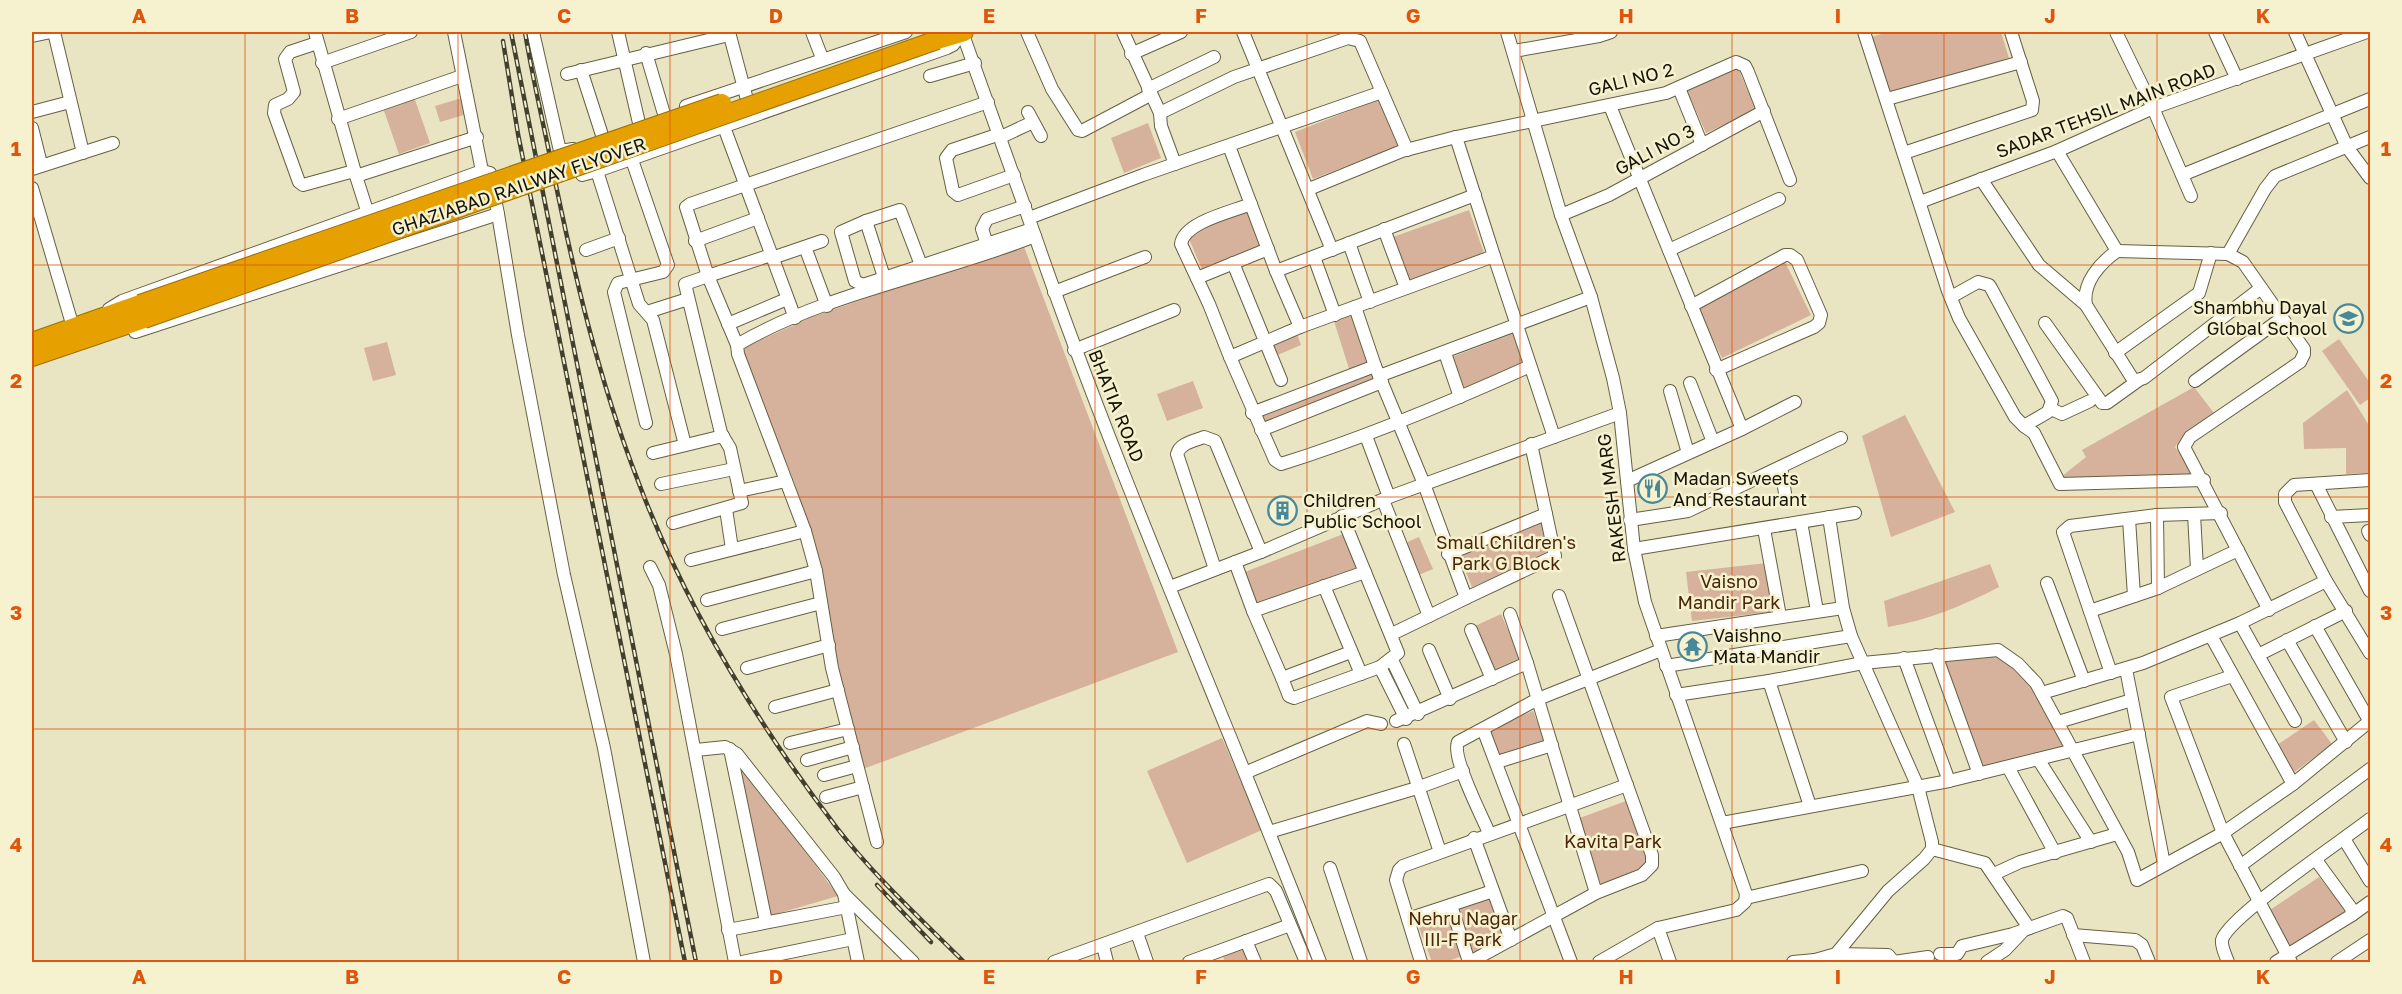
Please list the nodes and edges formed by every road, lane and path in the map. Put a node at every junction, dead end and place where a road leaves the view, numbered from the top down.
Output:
1 (52, 32) edge
2 (411, 32) edge
3 (454, 32) edge
4 (533, 32) edge
5 (618, 32) edge
6 (812, 32) edge
7 (906, 32) edge
8 (963, 32) edge
9 (1027, 32) edge
10 (1123, 32) edge
11 (1181, 32) edge
12 (1243, 32) edge
13 (1507, 32) edge
14 (1864, 32) edge
15 (2011, 32) edge
16 (2116, 32) edge
17 (2215, 32) edge
18 (2295, 32) edge
19 (2367, 32) edge
20 (729, 33) edge
21 (1602, 33) edge
22 (893, 34) edge
23 (32, 36) edge
24 (932, 36) edge
25 (316, 37) edge
26 (871, 37) edge
27 (1514, 51) junction
28 (646, 53) junction
29 (1131, 54) junction
30 (2305, 54) junction
31 (1214, 57) dead end
32 (624, 58) junction
33 (822, 58) junction
34 (2021, 62) junction
35 (322, 63) junction
36 (975, 63) junction
37 (1260, 68) junction
38 (581, 70) junction
39 (567, 74) dead end
40 (462, 76) junction
41 (930, 76) dead end
42 (2237, 79) junction
43 (744, 85) junction
44 (1679, 88) junction
45 (1149, 92) junction
46 (1382, 92) junction
47 (1887, 99) junction
48 (2370, 99) edge
49 (70, 102) junction
50 (988, 102) junction
51 (1610, 106) junction
52 (2153, 108) junction
53 (1764, 111) junction
54 (32, 112) edge
55 (1160, 113) junction
56 (2330, 113) junction
57 (664, 114) junction
58 (752, 117) junction
59 (338, 119) junction
60 (1535, 120) junction
61 (639, 123) junction
62 (724, 127) junction
63 (32, 128) edge
64 (1284, 128) junction
65 (602, 135) junction
66 (1000, 136) junction
67 (1041, 136) dead end
68 (477, 137) junction
69 (1456, 137) junction
70 (2370, 137) edge
71 (113, 143) dead end
72 (1702, 145) junction
73 (1229, 146) junction
74 (2347, 147) junction
75 (574, 148) junction
76 (1404, 151) junction
77 (2057, 151) junction
78 (83, 153) junction
79 (1904, 153) junction
80 (632, 159) junction
81 (1175, 164) junction
82 (36, 166) edge
83 (482, 171) junction
84 (597, 171) junction
85 (355, 174) junction
86 (1014, 175) junction
87 (2182, 175) junction
88 (2370, 176) edge
89 (1981, 178) junction
90 (1639, 180) junction
91 (1790, 180) dead end
92 (745, 185) junction
93 (32, 188) edge
94 (1309, 189) junction
95 (1475, 195) junction
96 (2191, 196) dead end
97 (1779, 199) dead end
98 (1920, 202) junction
99 (1251, 204) junction
100 (368, 214) junction
101 (498, 214) junction
102 (1561, 215) junction
103 (758, 218) junction
104 (866, 221) junction
105 (1030, 222) junction
106 (1384, 229) junction
107 (619, 238) junction
108 (695, 241) junction
109 (822, 241) dead end
110 (1349, 243) junction
111 (987, 244) junction
112 (805, 247) junction
113 (1268, 249) junction
114 (586, 250) dead end
115 (1332, 250) junction
116 (1669, 250) junction
117 (380, 251) junction
118 (2117, 251) junction
119 (2211, 253) junction
120 (2228, 254) junction
121 (772, 256) junction
122 (1494, 256) junction
123 (1145, 257) dead end
124 (1314, 257) junction
125 (1233, 263) junction
126 (921, 265) junction
127 (1276, 271) junction
128 (708, 276) junction
129 (884, 277) junction
130 (1197, 278) junction
131 (632, 281) junction
132 (1406, 288) junction
133 (2261, 288) junction
134 (1054, 292) junction
135 (1591, 297) junction
136 (1951, 297) junction
137 (688, 299) junction
138 (788, 299) junction
139 (1370, 302) junction
140 (2086, 305) junction
141 (826, 306) junction
142 (1691, 306) junction
143 (1355, 308) junction
144 (1174, 310) dead end
145 (647, 312) junction
146 (1335, 315) junction
147 (795, 318) junction
148 (2282, 318) junction
149 (2045, 323) dead end
150 (728, 324) junction
151 (1517, 326) junction
152 (1300, 327) junction
153 (77, 331) junction
154 (32, 342) edge
155 (1265, 342) junction
156 (737, 345) junction
157 (1074, 350) junction
158 (1445, 353) junction
159 (2115, 353) junction
160 (32, 357) edge
161 (1230, 357) junction
162 (1530, 366) junction
163 (1716, 370) junction
164 (1378, 375) junction
165 (1281, 380) dead end
166 (2139, 380) junction
167 (2195, 381) dead end
168 (1690, 383) dead end
169 (1670, 391) dead end
170 (1460, 397) junction
171 (2090, 401) dead end
172 (1796, 402) dead end
173 (2051, 409) junction
174 (1252, 413) junction
175 (1620, 413) junction
176 (646, 423) dead end
177 (1398, 423) junction
178 (2024, 426) junction
179 (1742, 429) junction
180 (1261, 430) junction
181 (723, 436) junction
182 (1366, 436) junction
183 (1554, 437) junction
184 (1840, 438) dead end
185 (1713, 442) junction
186 (1531, 444) junction
187 (685, 445) junction
188 (653, 453) dead end
189 (1688, 453) junction
190 (1781, 467) junction
191 (734, 469) junction
192 (2204, 480) junction
193 (2370, 480) edge
194 (786, 481) junction
195 (1627, 481) junction
196 (661, 484) dead end
197 (1424, 484) junction
198 (2316, 484) junction
199 (739, 491) junction
200 (1785, 494) dead end
201 (1386, 499) junction
202 (726, 509) junction
203 (1855, 513) dead end
204 (2221, 513) junction
205 (1546, 514) junction
206 (2194, 514) junction
207 (2157, 515) junction
208 (2370, 515) edge
209 (1342, 516) junction
210 (1829, 517) junction
211 (2331, 517) junction
212 (2129, 519) junction
213 (1630, 520) junction
214 (1801, 522) junction
215 (673, 523) dead end
216 (1764, 529) junction
217 (805, 531) junction
218 (732, 549) junction
219 (1634, 549) junction
220 (2238, 550) junction
221 (1261, 552) junction
222 (1448, 554) junction
223 (691, 560) dead end
224 (1235, 562) junction
225 (650, 567) dead end
226 (1215, 569) junction
227 (2198, 569) junction
228 (816, 571) junction
229 (1365, 572) junction
230 (2326, 581) junction
231 (2047, 583) dead end
232 (1324, 586) junction
233 (1170, 587) junction
234 (2158, 588) junction
235 (2370, 591) edge
236 (2134, 596) junction
237 (1559, 597) dead end
238 (1466, 598) junction
239 (707, 600) dead end
240 (821, 603) junction
241 (1843, 608) junction
242 (2269, 610) junction
243 (1253, 611) junction
244 (1817, 611) junction
245 (2090, 611) junction
246 (2346, 611) junction
247 (1510, 614) dead end
248 (1429, 616) junction
249 (1780, 616) junction
250 (2240, 623) junction
251 (2314, 626) junction
252 (722, 628) dead end
253 (1470, 630) dead end
254 (1392, 634) junction
255 (2365, 634) edge
256 (1656, 636) junction
257 (1851, 636) junction
258 (2211, 636) junction
259 (2288, 640) junction
260 (829, 645) junction
261 (1429, 650) dead end
262 (1661, 650) junction
263 (1351, 652) junction
264 (2370, 653) edge
265 (1936, 655) junction
266 (2258, 655) junction
267 (1904, 658) junction
268 (1392, 660) junction
269 (1527, 663) junction
270 (1863, 663) junction
271 (1666, 666) junction
272 (1380, 667) junction
273 (747, 668) dead end
274 (2126, 669) junction
275 (2111, 673) junction
276 (1361, 674) junction
277 (2232, 676) junction
278 (1282, 678) junction
279 (1589, 678) junction
280 (1492, 679) junction
281 (1769, 681) junction
282 (2084, 681) junction
283 (838, 690) junction
284 (2042, 693) junction
285 (1676, 695) junction
286 (1450, 699) junction
287 (1538, 699) junction
288 (2132, 700) junction
289 (775, 707) dead end
290 (1418, 714) junction
291 (2295, 721) dead end
292 (2058, 722) junction
293 (2370, 722) edge
294 (1381, 724) dead end
295 (848, 729) junction
296 (1483, 729) junction
297 (2139, 734) junction
298 (2346, 742) junction
299 (790, 743) dead end
300 (1404, 744) dead end
301 (1552, 745) junction
302 (853, 747) junction
303 (730, 749) junction
304 (696, 750) junction
305 (2073, 751) junction
306 (2038, 759) junction
307 (807, 760) dead end
308 (1497, 762) junction
309 (858, 766) junction
310 (2008, 767) junction
311 (2370, 769) edge
312 (1463, 771) junction
313 (1247, 772) junction
314 (1979, 774) junction
315 (824, 775) dead end
316 (1949, 781) junction
317 (2293, 784) junction
318 (1627, 785) junction
319 (863, 787) junction
320 (1918, 787) junction
321 (1417, 788) junction
322 (826, 797) dead end
323 (1570, 805) junction
324 (1810, 806) junction
325 (2370, 819) edge
326 (1520, 823) junction
327 (1722, 823) junction
328 (1269, 832) junction
329 (1489, 833) junction
330 (2223, 833) junction
331 (2117, 834) junction
332 (1474, 838) junction
333 (2344, 839) junction
334 (877, 842) dead end
335 (2091, 842) junction
336 (1932, 849) junction
337 (1440, 852) junction
338 (2055, 853) junction
339 (2316, 860) junction
340 (2164, 864) junction
341 (2240, 866) junction
342 (1330, 868) dead end
343 (1862, 871) dead end
344 (1994, 874) junction
345 (2370, 881) edge
346 (1493, 891) junction
347 (1596, 893) junction
348 (1746, 898) junction
349 (845, 901) junction
350 (2370, 902) edge
351 (2258, 903) junction
352 (1451, 905) junction
353 (2352, 915) junction
354 (1554, 917) junction
355 (1408, 919) junction
356 (766, 922) junction
357 (1290, 925) junction
358 (1658, 928) junction
359 (2027, 929) junction
360 (728, 930) junction
361 (1137, 933) junction
362 (2073, 935) junction
363 (853, 939) junction
364 (1511, 940) junction
365 (2370, 940) edge
366 (1246, 941) junction
367 (1102, 945) junction
368 (1836, 954) junction
369 (2285, 960) edge
370 (1815, 961) edge
371 (644, 963) edge
372 (735, 963) edge
373 (742, 963) edge
374 (858, 963) edge
375 (913, 963) edge
376 (1054, 963) edge
377 (1107, 963) edge
378 (1147, 963) edge
379 (1189, 963) edge
380 (1255, 963) edge
381 (1306, 963) edge
382 (1320, 963) edge
383 (1361, 963) edge
384 (1421, 963) edge
385 (1470, 963) edge
386 (1571, 963) edge
387 (1599, 963) edge
388 (1670, 963) edge
389 (1793, 963) edge
390 (1987, 963) edge
391 (2084, 963) edge
392 (2150, 963) edge
393 (2228, 963) edge
394 (2337, 963) edge

1 - 23 street
1 - 49 street
2 - 35 street
3 - 40 street
4 - 75 street
5 - 32 street
6 - 33 street
7 - 22 street
8 - 24 highway, GHAZIABAD RAILWAY FLYOVER
8 - 36 street, BHATIA ROAD
8 - 58 street
9 - 45 street
10 - 29 street
11 - 29 street
12 - 37 street
13 - 27 street, RAKESH MARG
14 - 47 street
15 - 34 street
16 - 52 street
17 - 42 street
18 - 30 street
19 - 30 street, SADAR TEHSIL MAIN ROAD
20 - 28 street
20 - 43 street
21 - 27 street
22 - 26 street
24 - 153 highway, GHAZIABAD RAILWAY FLYOVER, bridge
25 - 35 street
25 - 85 street
26 - 33 street
27 - 60 street, RAKESH MARG
28 - 32 street
28 - 57 street
29 - 45 street
30 - 42 street, SADAR TEHSIL MAIN ROAD
30 - 56 street
31 - 45 street
32 - 38 street
32 - 61 street
33 - 43 street
34 - 47 street
34 - 79 street
35 - 59 street
36 - 41 street
36 - 50 street, BHATIA ROAD
37 - 46 street
37 - 55 street
37 - 64 street
38 - 39 street
38 - 65 street
40 - 59 street
40 - 68 street
42 - 52 street, SADAR TEHSIL MAIN ROAD
43 - 57 street
43 - 58 street
44 - 51 street, GALI NO 2
44 - 53 street, GALI NO 2
44 - 72 street
45 - 55 street
46 - 64 street
46 - 76 street
47 - 79 street
48 - 56 street
49 - 54 street
49 - 78 street
50 - 66 street, BHATIA ROAD
50 - 92 street
51 - 60 street, GALI NO 2
51 - 90 street
52 - 77 street, SADAR TEHSIL MAIN ROAD
52 - 87 street
53 - 72 street, GALI NO 3
53 - 91 street, GALI NO 2
55 - 81 street
56 - 74 street
56 - 87 street
57 - 61 street
58 - 62 street
59 - 85 street
60 - 69 street, GALI NO 2
60 - 102 street, RAKESH MARG
61 - 65 street
62 - 80 street
62 - 92 street
63 - 82 street
64 - 73 street
64 - 94 street
65 - 75 street
66 - 67 street
66 - 86 street, BHATIA ROAD
66 - 86 street
68 - 83 street
68 - 85 street
69 - 76 street, GALI NO 2
69 - 95 street
70 - 74 street
71 - 78 street
72 - 90 street, GALI NO 3
73 - 81 street
73 - 99 street
74 - 88 street
74 - 120 street
75 - 84 street
76 - 94 street, GALI NO 2
77 - 89 street, SADAR TEHSIL MAIN ROAD
77 - 118 street
78 - 82 street
79 - 98 street
80 - 84 street
80 - 131 street
81 - 105 street
83 - 100 street
83 - 101 street
84 - 107 street
85 - 100 street
86 - 105 street, BHATIA ROAD
87 - 96 street
89 - 98 street, SADAR TEHSIL MAIN ROAD
89 - 140 street
90 - 102 street, GALI NO 3
90 - 116 street
92 - 103 street
92 - 108 street
93 - 153 street
94 - 115 street
95 - 106 street
95 - 122 street
97 - 116 street
98 - 136 street
99 - 113 street
99 - 130 street
100 - 117 street
100 - 153 street
101 - 117 street
101 - 371 street
102 - 135 street, RAKESH MARG
103 - 108 street
103 - 121 street
104 - 126 street
104 - 129 street
104 - 129 street
105 - 111 street
105 - 111 street
105 - 134 street, BHATIA ROAD
105 - 141 street
106 - 110 street
106 - 132 street
107 - 114 street
107 - 131 street
108 - 128 street
109 - 112 street
110 - 115 street
110 - 139 street
111 - 126 street
112 - 121 street
112 - 141 street
113 - 125 street
113 - 127 street
115 - 124 street
116 - 142 street
117 - 153 street
118 - 119 street
118 - 140 street
119 - 120 street
119 - 159 street
120 - 133 street
121 - 128 street
121 - 138 street
122 - 132 street
122 - 151 street
123 - 134 street
124 - 127 street
124 - 146 street
125 - 130 street
125 - 155 street
126 - 129 street
127 - 152 street
128 - 137 street
128 - 150 street
130 - 161 street
131 - 145 street
131 - 176 street
132 - 139 street
133 - 148 street
133 - 166 street
134 - 157 street, BHATIA ROAD
135 - 151 street
135 - 175 street, RAKESH MARG
136 - 173 street
136 - 178 street
137 - 145 street
137 - 181 street
138 - 147 street
138 - 150 street
139 - 143 street
140 - 159 street
141 - 147 street
142 - 163 street
142 - 163 street
143 - 146 street
143 - 164 street
144 - 157 street
145 - 187 street
146 - 152 street
147 - 156 street
148 - 167 street
148 - 192 street
149 - 166 street
150 - 156 street
151 - 158 street
151 - 162 street
152 - 155 street
153 - 154 highway
153 - 160 highway
155 - 161 street
155 - 165 street
156 - 194 street
157 - 233 street, BHATIA ROAD
158 - 164 street
158 - 170 street
159 - 166 street
161 - 174 street
162 - 170 street
162 - 183 street
163 - 179 street
164 - 174 street
164 - 177 street
164 - 180 street
168 - 185 street
169 - 189 street
170 - 177 street
171 - 173 street
172 - 179 street
173 - 178 street
174 - 180 street
175 - 183 street
175 - 195 street, RAKESH MARG
177 - 182 street
177 - 197 street
178 - 192 street
179 - 185 street
180 - 182 street
181 - 187 street
181 - 191 street
182 - 201 street
183 - 186 street
184 - 190 street
185 - 189 street
186 - 197 street
186 - 205 street
187 - 188 street
189 - 195 street
190 - 200 street
190 - 213 street
191 - 196 street
191 - 199 street
192 - 204 street
193 - 198 street
194 - 199 street
194 - 217 street
195 - 213 street, RAKESH MARG
197 - 201 street
197 - 222 street
198 - 211 street
198 - 230 street
199 - 202 street
201 - 209 street
201 - 248 street
202 - 215 street
202 - 218 street
203 - 210 street
204 - 206 street
204 - 220 street
205 - 222 street
205 - 238 street
206 - 207 street
206 - 227 street
207 - 212 street
207 - 234 street
208 - 211 street
209 - 221 street
209 - 229 street
210 - 214 street
210 - 241 street
211 - 235 street
212 - 236 street
212 - 245 street
213 - 219 street, RAKESH MARG
214 - 216 street
214 - 244 street
216 - 219 street
216 - 249 street
217 - 218 street
217 - 228 street
218 - 223 street
219 - 256 street, RAKESH MARG
220 - 227 street
220 - 242 street
221 - 224 street
221 - 226 street
222 - 238 street
224 - 226 street
224 - 243 street
225 - 304 street
226 - 233 street
227 - 234 street
228 - 239 street
228 - 240 street
229 - 232 street
229 - 254 street
230 - 242 street
230 - 246 street
231 - 282 street
232 - 243 street
232 - 263 street
233 - 313 street, BHATIA ROAD
234 - 236 street
236 - 245 street
237 - 279 street
238 - 248 street
240 - 252 street
240 - 260 street
241 - 244 street
241 - 257 street
242 - 250 street
243 - 278 street
244 - 249 street
245 - 275 street
246 - 251 street
246 - 255 street
247 - 269 street
248 - 254 street
249 - 256 street
250 - 258 street
250 - 266 street
251 - 259 street
251 - 293 street
253 - 280 street
254 - 268 street
255 - 264 street
256 - 262 street, RAKESH MARG
257 - 270 street
257 - 271 street
258 - 274 street
258 - 277 street
259 - 266 street
259 - 298 street
260 - 273 street
260 - 283 street
261 - 286 street
262 - 271 street, RAKESH MARG
262 - 279 street
263 - 276 street
263 - 278 street
265 - 267 street
265 - 284 street
265 - 314 street
266 - 291 street
267 - 270 street
267 - 316 street
268 - 272 street
268 - 290 street
269 - 280 street
269 - 287 street
270 - 281 street
270 - 320 street
271 - 285 street, RAKESH MARG
272 - 276 street
272 - 290 street
274 - 275 street
274 - 288 street
275 - 282 street
276 - 278 street
277 - 317 street
277 - 330 street
279 - 287 street
279 - 318 street
280 - 286 street
281 - 285 street
281 - 324 street
282 - 284 street
283 - 289 street
283 - 295 street
284 - 292 street
285 - 327 street, RAKESH MARG
286 - 290 street
287 - 296 street
287 - 301 street
288 - 292 street
288 - 297 street
292 - 305 street
293 - 298 street
294 - 313 street
295 - 299 street
295 - 302 street
296 - 308 street
296 - 312 street
297 - 305 street
297 - 340 street
298 - 317 street
300 - 321 street
301 - 308 street
301 - 323 street
302 - 307 street
302 - 309 street
303 - 304 street
303 - 349 street
303 - 356 street
304 - 360 street
305 - 306 street
305 - 331 street
306 - 310 street
306 - 335 street
308 - 326 street
309 - 315 street
309 - 319 street
310 - 314 street
310 - 338 street
311 - 341 street
312 - 321 street
312 - 329 street
313 - 328 street, BHATIA ROAD
314 - 316 street
316 - 320 street
317 - 330 street
318 - 323 street
318 - 347 street
319 - 322 street
319 - 334 street
320 - 324 street
320 - 336 street
321 - 328 street
321 - 337 street
323 - 326 street
323 - 347 street
324 - 327 street
325 - 333 street
326 - 329 street
326 - 354 street
327 - 348 street, RAKESH MARG
328 - 382 street, BHATIA ROAD
329 - 332 street
330 - 340 street
330 - 341 street
331 - 335 street
331 - 340 street
332 - 337 street
332 - 346 street
333 - 339 street
333 - 345 street
335 - 338 street
336 - 344 street
336 - 368 street
337 - 355 street
338 - 344 street
339 - 351 street
339 - 353 street
341 - 351 street
342 - 383 street
343 - 348 street
344 - 359 street
346 - 352 street
346 - 364 street
347 - 354 street
348 - 358 street
349 - 356 street
349 - 363 street
349 - 375 street
350 - 353 street
351 - 369 street
351 - 393 street
352 - 355 street
352 - 385 street
353 - 369 street
354 - 364 street
354 - 386 street
355 - 384 street
356 - 360 street
357 - 361 street
357 - 366 street
357 - 381 street
358 - 387 street
358 - 388 street
359 - 362 street
359 - 368 street
359 - 390 street
360 - 372 street
361 - 367 street
361 - 378 street
362 - 391 street
362 - 392 street
363 - 373 street
363 - 374 street
364 - 385 street
365 - 394 street
366 - 379 street
366 - 380 street
367 - 376 street
367 - 377 street
368 - 370 street
370 - 389 street

